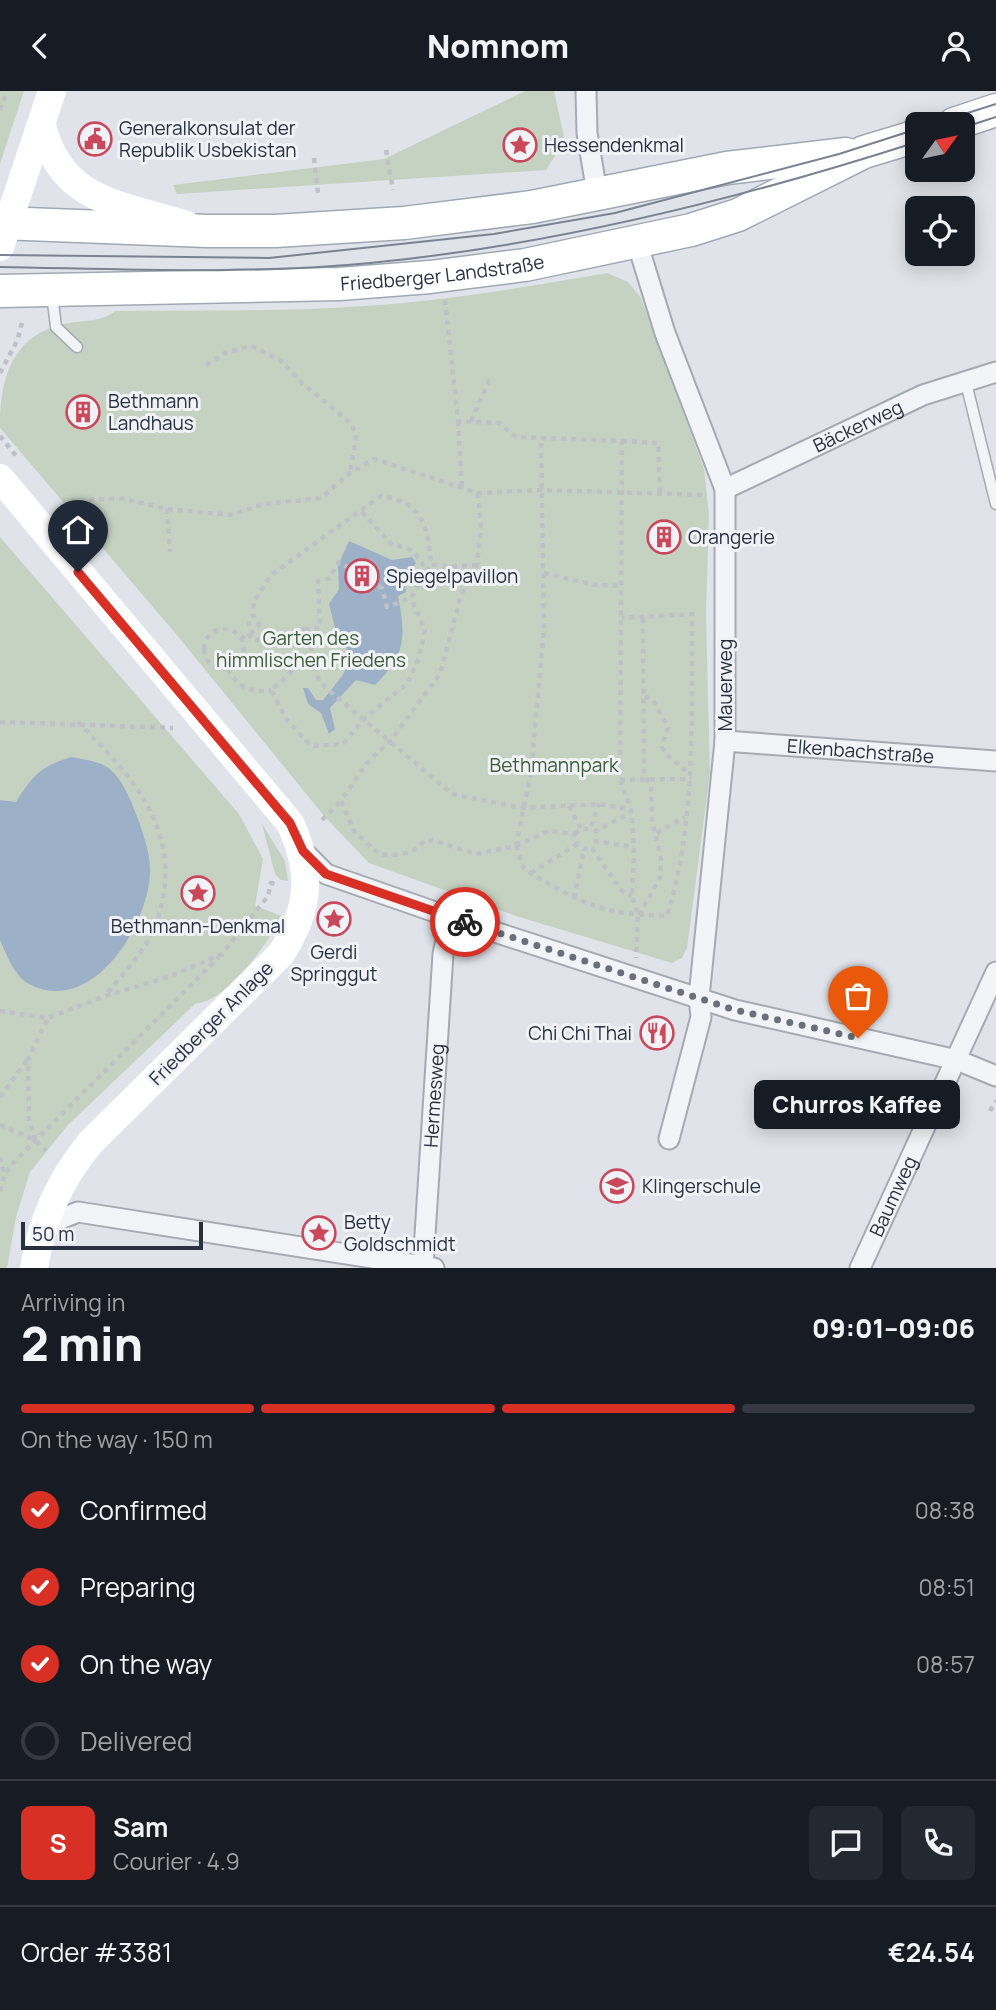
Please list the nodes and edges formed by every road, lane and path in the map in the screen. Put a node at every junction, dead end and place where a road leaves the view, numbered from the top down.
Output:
1 (7, 91) edge
2 (52, 91) edge
3 (586, 91) edge
4 (0, 110) edge
5 (996, 110) edge
6 (975, 117) edge
7 (42, 125) junction
8 (905, 140) edge
9 (386, 149) dead end
10 (864, 152) junction
11 (314, 158) dead end
12 (393, 190) dead end
13 (318, 193) dead end
14 (597, 193) junction
15 (3, 231) edge
16 (207, 231) junction
17 (637, 242) junction
18 (52, 288) junction
19 (0, 291) edge
20 (444, 294) dead end
21 (22, 323) dead end
22 (77, 347) dead end
23 (206, 365) dead end
24 (996, 372) edge
25 (0, 373) edge
26 (493, 380) dead end
27 (966, 383) junction
28 (458, 421) junction
29 (471, 421) junction
30 (541, 440) junction
31 (622, 441) junction
32 (350, 473) junction
33 (3, 482) edge
34 (462, 488) junction
35 (543, 490) junction
36 (719, 491) junction
37 (478, 493) junction
38 (623, 493) junction
39 (660, 493) junction
40 (996, 504) edge
41 (167, 509) junction
42 (62, 511) dead end
43 (362, 512) junction
44 (170, 552) dead end
45 (431, 564) junction
46 (477, 565) junction
47 (427, 571) junction
48 (544, 573) junction
49 (622, 586) junction
50 (411, 598) junction
51 (253, 615) junction
52 (643, 617) junction
53 (622, 618) junction
54 (307, 629) junction
55 (292, 632) junction
56 (241, 639) junction
57 (228, 669) junction
58 (271, 690) junction
59 (645, 696) junction
60 (365, 718) junction
61 (0, 722) edge
62 (78, 722) junction
63 (173, 727) dead end
64 (391, 740) junction
65 (725, 741) junction
66 (996, 761) edge
67 (691, 777) junction
68 (620, 780) junction
69 (648, 780) junction
70 (341, 801) junction
71 (599, 804) junction
72 (569, 806) junction
73 (522, 808) junction
74 (631, 811) junction
75 (686, 816) junction
76 (323, 820) dead end
77 (580, 829) junction
78 (592, 831) junction
79 (657, 833) junction
80 (575, 834) junction
81 (594, 841) junction
82 (577, 844) junction
83 (516, 846) junction
84 (591, 847) junction
85 (634, 847) junction
86 (584, 849) junction
87 (303, 851) junction
88 (531, 873) junction
89 (271, 883) dead end
90 (632, 896) junction
91 (573, 898) junction
92 (638, 915) junction
93 (461, 921) junction
94 (222, 954) junction
95 (636, 959) dead end
96 (996, 972) edge
97 (104, 996) junction
98 (699, 997) junction
99 (0, 1011) edge
100 (48, 1017) junction
101 (29, 1059) junction
102 (957, 1060) junction
103 (996, 1076) edge
104 (0, 1097) edge
105 (996, 1101) edge
106 (990, 1111) dead end
107 (0, 1125) edge
108 (669, 1139) dead end
109 (35, 1140) junction
110 (46, 1151) dead end
111 (0, 1157) edge
112 (4, 1175) junction
113 (0, 1191) edge
114 (43, 1226) junction
115 (429, 1267) edge
116 (34, 1268) edge
117 (860, 1268) edge

1 - 4 path
2 - 7 main road
3 - 14 street
5 - 6 main road
7 - 15 main road
7 - 16 main road
8 - 10 main road, Friedberger Landstraße
9 - 12 path
10 - 14 main road, Friedberger Landstraße
10 - 17 main road, Friedberger Landstraße
11 - 13 path
14 - 16 main road, Friedberger Landstraße
15 - 16 main road, Friedberger Landstraße
17 - 18 main road, Friedberger Landstraße
17 - 36 street, Mauerweg
18 - 19 main road, Friedberger Landstraße
18 - 22 lane
20 - 28 path
21 - 25 path
23 - 32 path
24 - 27 street, Bäckerweg
26 - 29 path
27 - 36 street, Bäckerweg
27 - 40 lane
28 - 29 path
28 - 34 path
29 - 30 path
30 - 31 path
30 - 35 path
31 - 38 path
31 - 39 path
32 - 34 path
32 - 41 path
33 - 87 main road, Friedberger Anlage
34 - 37 path
35 - 37 path
35 - 38 path
35 - 48 path
36 - 39 path
36 - 65 street, Mauerweg
37 - 46 path
38 - 39 path
38 - 49 path
41 - 42 path
41 - 44 path
43 - 45 path
43 - 47 path
43 - 51 path
45 - 46 path
45 - 47 path
46 - 64 path
47 - 50 path
48 - 49 path
48 - 73 path
49 - 53 path
50 - 54 path
50 - 60 path
51 - 55 path
51 - 56 path
52 - 53 path
52 - 59 path
52 - 67 path
53 - 68 path
54 - 55 path
54 - 60 path
55 - 58 path
56 - 57 path
56 - 57 path
57 - 58 path
58 - 60 path
59 - 67 path
59 - 69 path
60 - 64 path
61 - 62 path
62 - 63 path
62 - 97 path
64 - 70 path
64 - 73 path
65 - 66 street, Elkenbachstraße
65 - 98 street, Mauerweg
67 - 69 path
67 - 75 path
68 - 69 path
68 - 74 path
69 - 79 path
70 - 76 path
70 - 83 path
71 - 72 path
71 - 74 path
71 - 78 path
72 - 73 path
72 - 77 path
73 - 83 path
74 - 78 path
74 - 85 path
75 - 79 path
75 - 92 path
77 - 78 path
77 - 80 path
78 - 81 path
79 - 92 path
80 - 82 path
80 - 83 path
81 - 84 path
81 - 85 path
82 - 86 path
82 - 88 path
83 - 88 path
84 - 86 path
84 - 90 path
85 - 90 path
86 - 91 path
87 - 93 street
87 - 114 main road, Friedberger Anlage
88 - 91 path
89 - 94 path
90 - 92 path
91 - 92 path
92 - 95 path
93 - 98 street
93 - 115 street, Hermesweg
94 - 97 path
94 - 109 path
96 - 102 street, Baumweg
97 - 100 path
98 - 102 street
98 - 108 street, Mauerweg
99 - 100 path
100 - 101 path
101 - 104 path
101 - 109 path
102 - 103 street
102 - 117 street, Baumweg
105 - 106 path
107 - 109 path
109 - 110 path
109 - 112 path
111 - 112 path
112 - 113 path
114 - 115 street
114 - 116 main road, Friedberger Anlage

